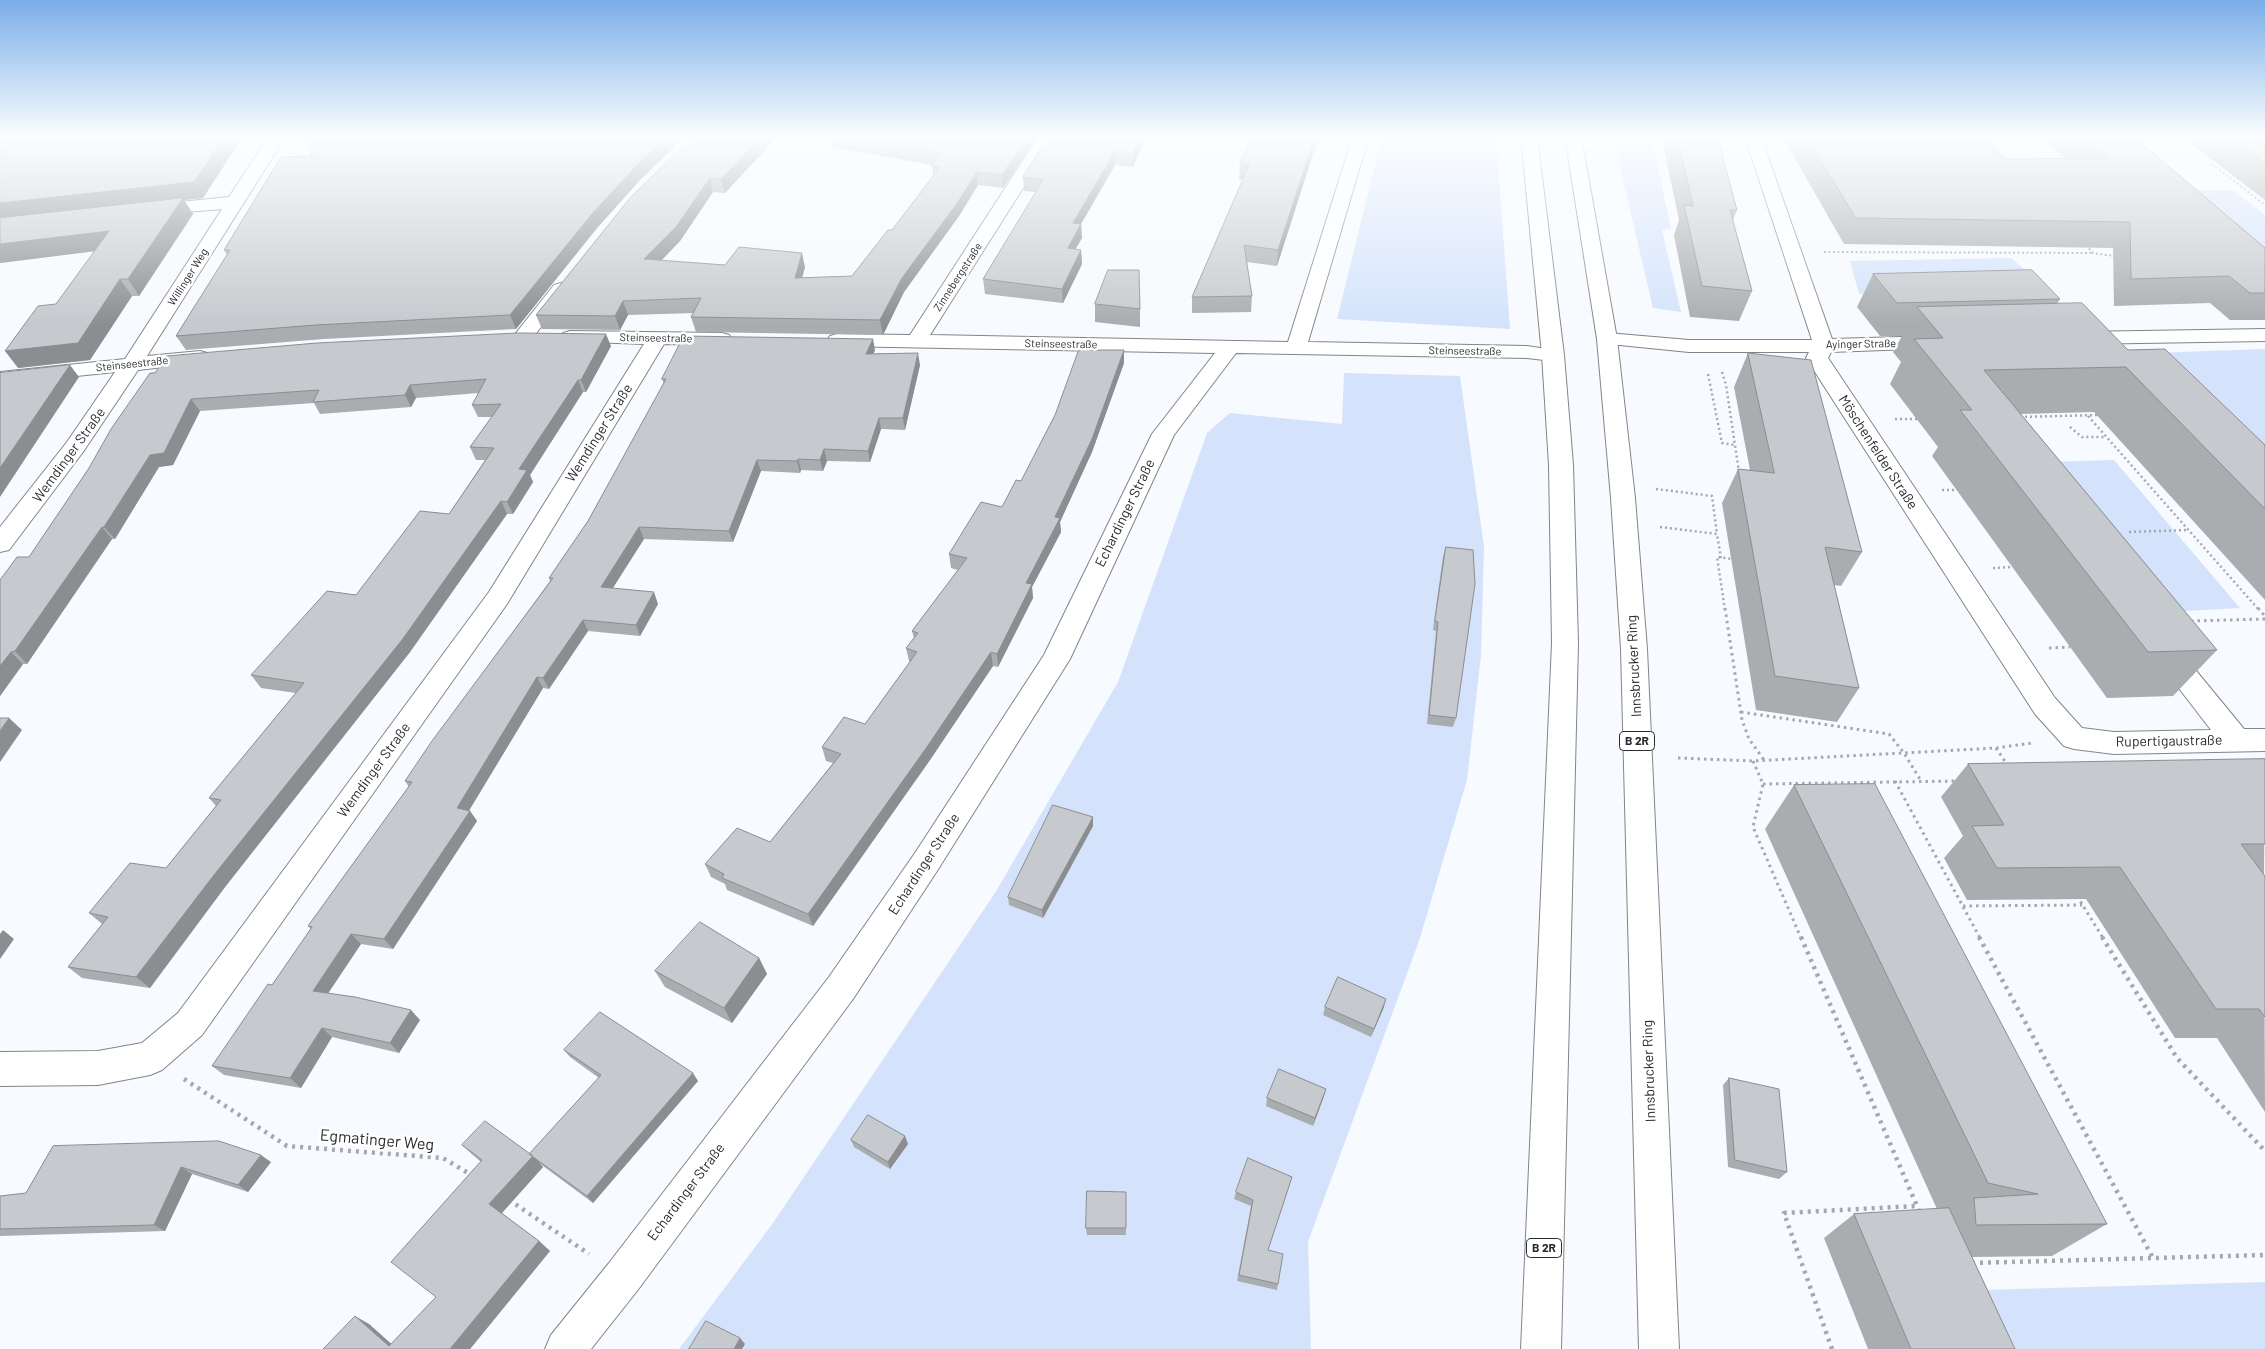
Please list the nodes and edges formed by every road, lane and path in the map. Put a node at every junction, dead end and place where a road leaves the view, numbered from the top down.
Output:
1 (236, 199) edge
2 (1007, 199) edge
3 (1342, 199) edge
4 (1536, 199) edge
5 (1584, 199) edge
6 (1775, 199) edge
7 (234, 202) junction
8 (133, 212) edge
9 (2081, 241) edge
10 (1792, 249) junction
11 (2093, 253) junction
12 (2114, 256) dead end
13 (570, 277) edge
14 (2265, 335) edge
15 (658, 338) junction
16 (1607, 338) junction
17 (738, 339) edge
18 (2063, 339) edge
19 (817, 340) edge
20 (916, 341) junction
21 (1954, 341) edge
22 (1824, 345) junction
23 (1230, 347) junction
24 (1296, 348) junction
25 (1553, 355) junction
26 (220, 356) edge
27 (134, 363) junction
28 (1707, 366) dead end
29 (0, 378) edge
30 (1726, 385) dead end
31 (2088, 416) junction
32 (2097, 416) edge
33 (2011, 417) edge
34 (1925, 419) dead end
35 (1857, 420) junction
36 (2070, 427) dead end
37 (2107, 437) junction
38 (1735, 445) junction
39 (1739, 474) edge
40 (1652, 488) dead end
41 (1656, 526) dead end
42 (2189, 530) junction
43 (2128, 532) dead end
44 (1717, 534) junction
45 (0, 544) edge
46 (1721, 558) junction
47 (1737, 560) dead end
48 (2265, 618) edge
49 (2182, 621) edge
50 (2148, 631) edge
51 (1741, 712) junction
52 (2074, 738) joint
53 (2236, 740) junction
54 (2265, 740) edge
55 (1904, 753) junction
56 (1678, 758) dead end
57 (1764, 760) junction
58 (1753, 761) junction
59 (2012, 772) edge
60 (1921, 781) junction
61 (1959, 781) dead end
62 (1896, 782) junction
63 (1763, 784) junction
64 (2074, 892) edge
65 (2082, 905) junction
66 (1963, 906) junction
67 (150, 1058) junction
68 (0, 1069) edge
69 (2265, 1151) edge
70 (478, 1180) edge
71 (502, 1196) edge
72 (1916, 1206) junction
73 (1924, 1222) edge
74 (2264, 1257) edge
75 (2153, 1259) junction
76 (1964, 1263) edge
77 (623, 1277) junction
78 (565, 1349) edge
79 (1541, 1349) edge
80 (1659, 1349) edge
81 (1832, 1349) edge

1 - 7 street, Willinger Weg
2 - 20 street, Zinnebergstraße
3 - 24 street
4 - 25 street, B 2R
5 - 16 street, Innsbrucker Ring / B 2R
6 - 10 street, Möschenfelder Straße
7 - 8 street
7 - 27 street, Willinger Weg
9 - 11 path
10 - 11 path
10 - 22 street, Möschenfelder Straße
11 - 12 path
13 - 15 street, Steinseestraße
14 - 18 street
15 - 17 street, Steinseestraße
15 - 67 street, Wemdinger Straße
16 - 22 street, Ayinger Straße
16 - 80 street, Innsbrucker Ring / B 2R
19 - 20 street, Steinseestraße
20 - 23 street, Steinseestraße
21 - 22 street, Ayinger Straße
22 - 35 street, Möschenfelder Straße
23 - 24 street, Steinseestraße
23 - 77 street, Echardinger Straße
24 - 25 street, Steinseestraße
25 - 79 street, B 2R
26 - 27 street, Steinseestraße
27 - 29 street, Steinseestraße
27 - 45 street, Wemdinger Straße
28 - 38 path
30 - 38 path
31 - 32 path
31 - 33 path
31 - 37 path
34 - 35 path
35 - 52 street, Möschenfelder Straße
36 - 37 path
37 - 42 path
38 - 39 path
40 - 44 path
41 - 44 path
42 - 43 path
42 - 48 path
44 - 46 path
46 - 47 path
46 - 51 path
48 - 49 path
50 - 53 street
51 - 55 path
51 - 57 path
52 - 53 street, Rupertigaustraße
53 - 54 street, Rupertigaustraße
55 - 57 path
55 - 59 path
55 - 60 path
56 - 58 path
57 - 58 path
58 - 63 path
60 - 61 path
60 - 62 path
62 - 63 path
62 - 66 path
63 - 72 path
64 - 65 path
65 - 66 path
65 - 69 path
66 - 75 path
67 - 68 street, Wemdinger Straße
67 - 70 path, Egmatinger Weg
71 - 77 path
72 - 73 path
72 - 81 path
74 - 75 path
75 - 76 path
77 - 78 street, Echardinger Straße

